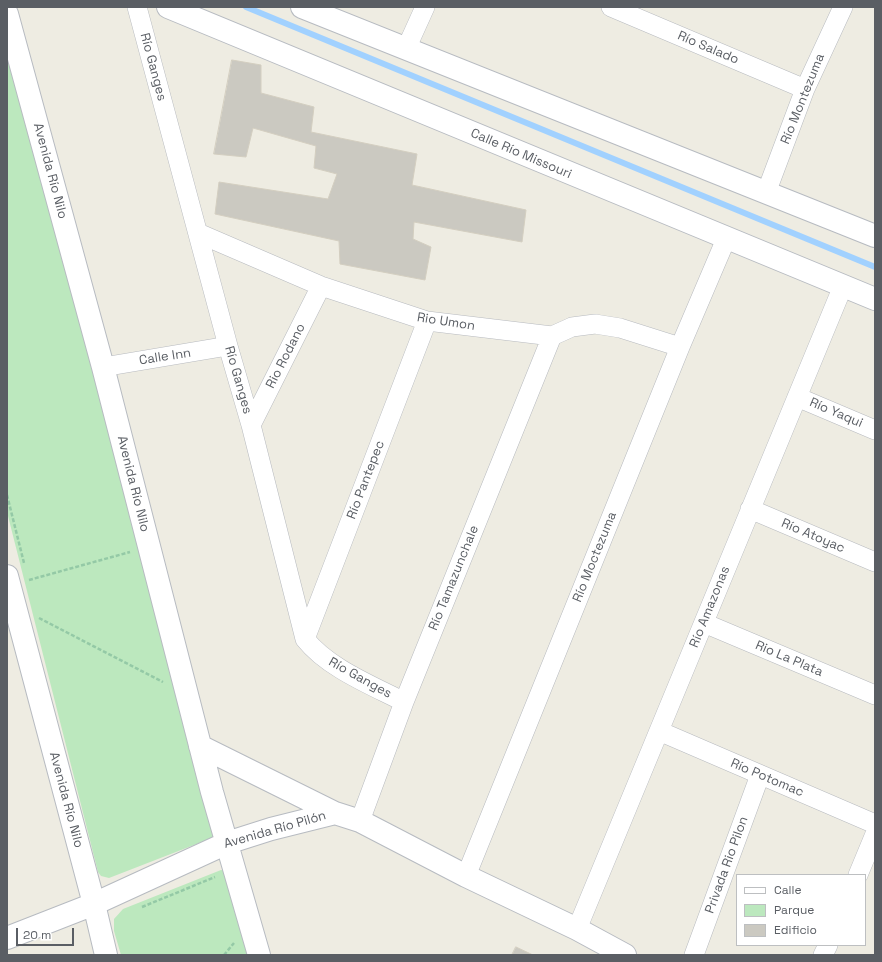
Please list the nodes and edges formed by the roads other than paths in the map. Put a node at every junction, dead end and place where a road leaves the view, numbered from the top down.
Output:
1 (136, 7) edge
2 (168, 7) edge
3 (302, 7) edge
4 (425, 7) edge
5 (611, 7) edge
6 (844, 7) edge
7 (7, 14) edge
8 (406, 49) junction
9 (805, 89) junction
10 (766, 193) junction
11 (198, 234) junction
12 (875, 236) edge
13 (726, 239) junction
14 (321, 286) junction
15 (843, 286) junction
16 (875, 299) edge
17 (427, 321) junction
18 (552, 336) junction
19 (228, 346) junction
20 (680, 347) junction
21 (103, 367) junction
22 (797, 397) junction
23 (251, 425) junction
24 (875, 430) edge
25 (750, 509) junction
26 (875, 562) edge
27 (7, 576) edge
28 (704, 623) junction
29 (305, 639) junction
30 (875, 695) edge
31 (404, 702) junction
32 (659, 731) junction
33 (200, 746) junction
34 (760, 775) junction
35 (335, 813) junction
36 (360, 821) junction
37 (875, 824) edge
38 (875, 834) edge
39 (227, 843) junction
40 (858, 874) edge
41 (466, 876) junction
42 (94, 904) junction
43 (577, 929) junction
44 (7, 938) edge
45 (828, 946) edge
46 (106, 955) edge
47 (259, 955) edge
48 (625, 955) edge
49 (694, 955) edge
50 (823, 955) edge

1 - 11 street, Río Ganges
2 - 13 street, Calle Río Missouri
3 - 8 street
4 - 8 street
5 - 9 street, Río Salado
6 - 9 street, Río Montezuma
7 - 21 street, Avenida Río Nilo
8 - 10 street
9 - 10 street, Río Montezuma
10 - 12 street
11 - 14 street, Rio Umon
11 - 19 street, Río Ganges
13 - 15 street, Calle Río Missouri
13 - 20 street, Río Moctezuma
14 - 17 street, Rio Umon
14 - 23 street, Rio Rodano
15 - 16 street, Calle Río Missouri
15 - 22 street, Río Amazonas
17 - 18 street, Rio Umon
17 - 29 street, Río Pantepec
18 - 20 street
18 - 31 street, Río Tamazunchale
19 - 21 street, Calle Inn
19 - 23 street, Río Ganges
20 - 41 street, Río Moctezuma
21 - 33 street, Avenida Río Nilo
22 - 24 street, Río Yaqui
22 - 25 street, Río Amazonas
23 - 29 street, Río Ganges
25 - 26 street, Río Atoyac
25 - 28 street, Río Amazonas
27 - 42 street, Avenida Río Nilo
28 - 30 street, Rio La Plata
28 - 32 street, Río Amazonas
29 - 31 street, Río Ganges
31 - 36 street, Río Tamazunchale
32 - 34 street, Río Potomac
32 - 43 street, Río Amazonas
33 - 35 street
33 - 39 street, Avenida Río Nilo
34 - 37 street, Río Potomac
34 - 49 street, Privada Rio Pilon
35 - 36 street, Avenida Río Pilón
35 - 39 street, Avenida Río Pilón
36 - 41 street, Avenida Río Pilón
38 - 40 street
39 - 42 street, Avenida Río Pilón
39 - 47 street, Avenida Río Nilo
41 - 43 street, Avenida Río Pilón
42 - 44 street, Avenida Río Pilón
42 - 46 street, Avenida Río Nilo
43 - 48 street, Avenida Río Pilón
45 - 50 street

